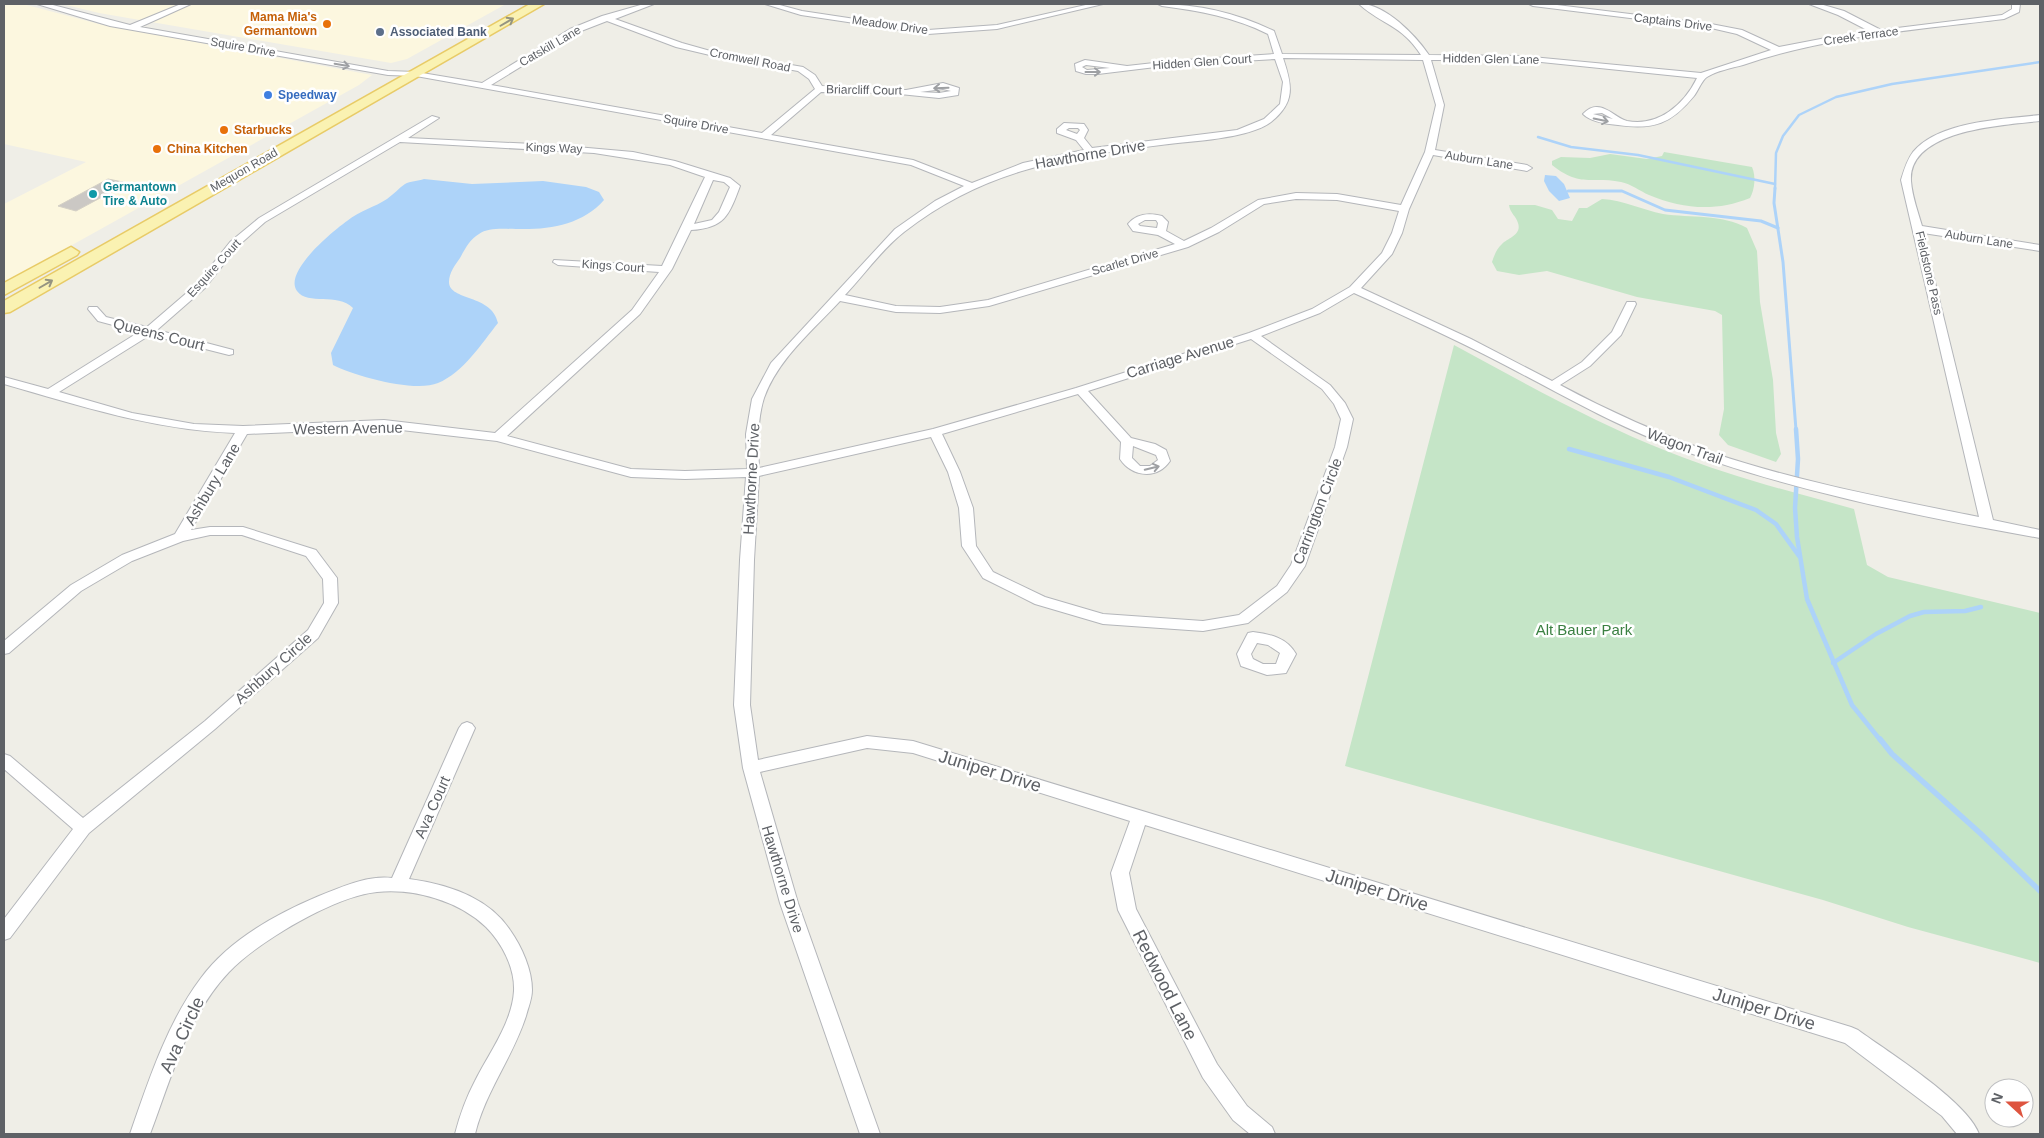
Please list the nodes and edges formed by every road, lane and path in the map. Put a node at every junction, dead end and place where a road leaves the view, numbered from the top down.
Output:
1 (42, 4) edge
2 (187, 4) edge
3 (514, 4) edge
4 (538, 4) edge
5 (650, 4) edge
6 (769, 4) edge
7 (1099, 4) edge
8 (1162, 4) edge
9 (1363, 4) edge
10 (1533, 4) edge
11 (1813, 4) edge
12 (2016, 4) edge
13 (71, 12) junction
14 (493, 16) junction
15 (605, 18) junction
16 (143, 23) junction
17 (132, 28) junction
18 (1880, 33) junction
19 (1778, 50) junction
20 (1279, 56) junction
21 (1427, 58) junction
22 (1124, 68) dead end
23 (396, 71) junction
24 (416, 74) junction
25 (1702, 76) junction
26 (483, 86) junction
27 (818, 89) junction
28 (909, 92) dead end
29 (332, 105) dead end
30 (435, 118) dead end
31 (2040, 118) edge
32 (1621, 122) dead end
33 (312, 132) junction
34 (764, 136) junction
35 (1080, 138) dead end
36 (396, 139) junction
37 (1090, 151) junction
38 (1430, 152) junction
39 (1527, 168) dead end
40 (710, 176) junction
41 (972, 186) junction
42 (1404, 210) junction
43 (688, 227) junction
44 (1919, 229) junction
45 (1161, 232) dead end
46 (1184, 245) junction
47 (2040, 248) edge
48 (102, 251) junction
49 (558, 262) dead end
50 (41, 269) junction
51 (667, 269) junction
52 (1354, 289) junction
53 (4, 290) edge
54 (4, 297) edge
55 (838, 297) junction
56 (1631, 304) dead end
57 (4, 308) edge
58 (93, 309) dead end
59 (150, 330) junction
60 (1253, 335) junction
61 (229, 352) dead end
62 (4, 380) edge
63 (1553, 385) junction
64 (1080, 390) junction
65 (48, 393) junction
66 (243, 430) junction
67 (935, 432) junction
68 (498, 436) junction
69 (1127, 441) dead end
70 (753, 474) junction
71 (1987, 523) junction
72 (2040, 534) edge
73 (180, 537) junction
74 (1243, 619) junction
75 (1253, 637) dead end
76 (4, 649) edge
77 (467, 728) dead end
78 (4, 760) edge
79 (751, 768) junction
80 (1140, 817) junction
81 (83, 828) junction
82 (397, 886) junction
83 (4, 932) edge
84 (140, 1134) edge
85 (465, 1134) edge
86 (870, 1134) edge
87 (1265, 1134) edge
88 (1969, 1134) edge

1 - 13 street, Squire Drive
2 - 16 street
3 - 14 main road
24 -> 4 main road, Mequon Road
5 - 15 street, Catskill Lane
6 - 7 street, Meadow Drive
8 - 20 street
9 - 21 street
10 - 19 street, Captains Drive
11 - 18 street
12 - 18 street, Creek Terrace
13 - 16 street, Squire Drive
13 - 17 street, Squire Drive
14 - 23 main road
14 - 24 main road
15 - 26 street, Catskill Lane
15 - 27 street, Cromwell Road
16 - 17 street
16 - 23 street, Squire Drive
17 -> 23 street, Squire Drive
18 - 19 street, Creek Terrace
19 - 25 street, Creek Terrace
20 - 21 street, Hidden Glen Lane
20 - 22 street, Hidden Glen Court
20 - 37 street, Hawthorne Drive
21 - 25 street, Hidden Glen Lane
21 - 38 street, Carriage Avenue
23 - 24 street, Squire Drive
23 - 29 main road
23 - 33 main road
24 - 26 street, Squire Drive
24 - 33 main road, Mequon Road
25 - 32 street
26 - 34 street, Squire Drive
27 - 28 street, Briarcliff Court
27 - 34 street
30 - 36 street, Esquire Court
31 - 44 street, Fieldstone Pass
33 - 48 main road, Mequon Road
34 - 41 street, Squire Drive
35 - 37 street
36 - 40 street, Kings Way
36 - 59 street, Esquire Court
37 - 41 street, Hawthorne Drive
38 - 39 street, Auburn Lane
38 - 42 street, Carriage Avenue
40 - 43 street
40 - 43 street, Kings Way
41 - 55 street, Hawthorne Drive
42 - 46 street, Scarlet Drive
42 - 52 street, Carriage Avenue
43 - 51 street
44 - 47 street, Auburn Lane
44 - 71 street, Fieldstone Pass
45 - 46 street
46 - 55 street, Scarlet Drive
48 - 50 main road
57 -> 48 main road, Mequon Road
49 - 51 street, Kings Court
50 - 53 main road
50 - 54 main road
51 - 68 street
52 - 60 street, Carriage Avenue
52 - 63 street, Wagon Trail
55 - 70 street, Hawthorne Drive
56 - 63 street
58 - 59 street, Queens Court
59 - 61 street, Queens Court
59 - 65 street, Esquire Court
60 - 64 street, Carriage Avenue
60 - 74 street, Carrington Circle
62 - 65 street, Western Avenue
63 - 71 street, Wagon Trail
64 - 67 street, Carriage Avenue
64 - 69 street
65 - 66 street, Western Avenue
66 - 68 street, Western Avenue
66 - 73 street, Ashbury Lane
67 - 70 street, Carriage Avenue
67 - 74 street, Carrington Circle
68 - 70 street, Western Avenue
70 - 79 street, Hawthorne Drive
71 - 72 street, Wagon Trail
73 - 76 street, Ashbury Lane
73 - 81 street, Ashbury Circle
74 - 75 street
77 - 82 street, Ava Court
78 - 81 street
79 - 80 street, Juniper Drive
79 - 86 street, Hawthorne Drive
80 - 87 street, Redwood Lane
80 - 88 street, Juniper Drive
81 - 83 street
82 - 84 street, Ava Circle
82 - 85 street, Ava Circle

